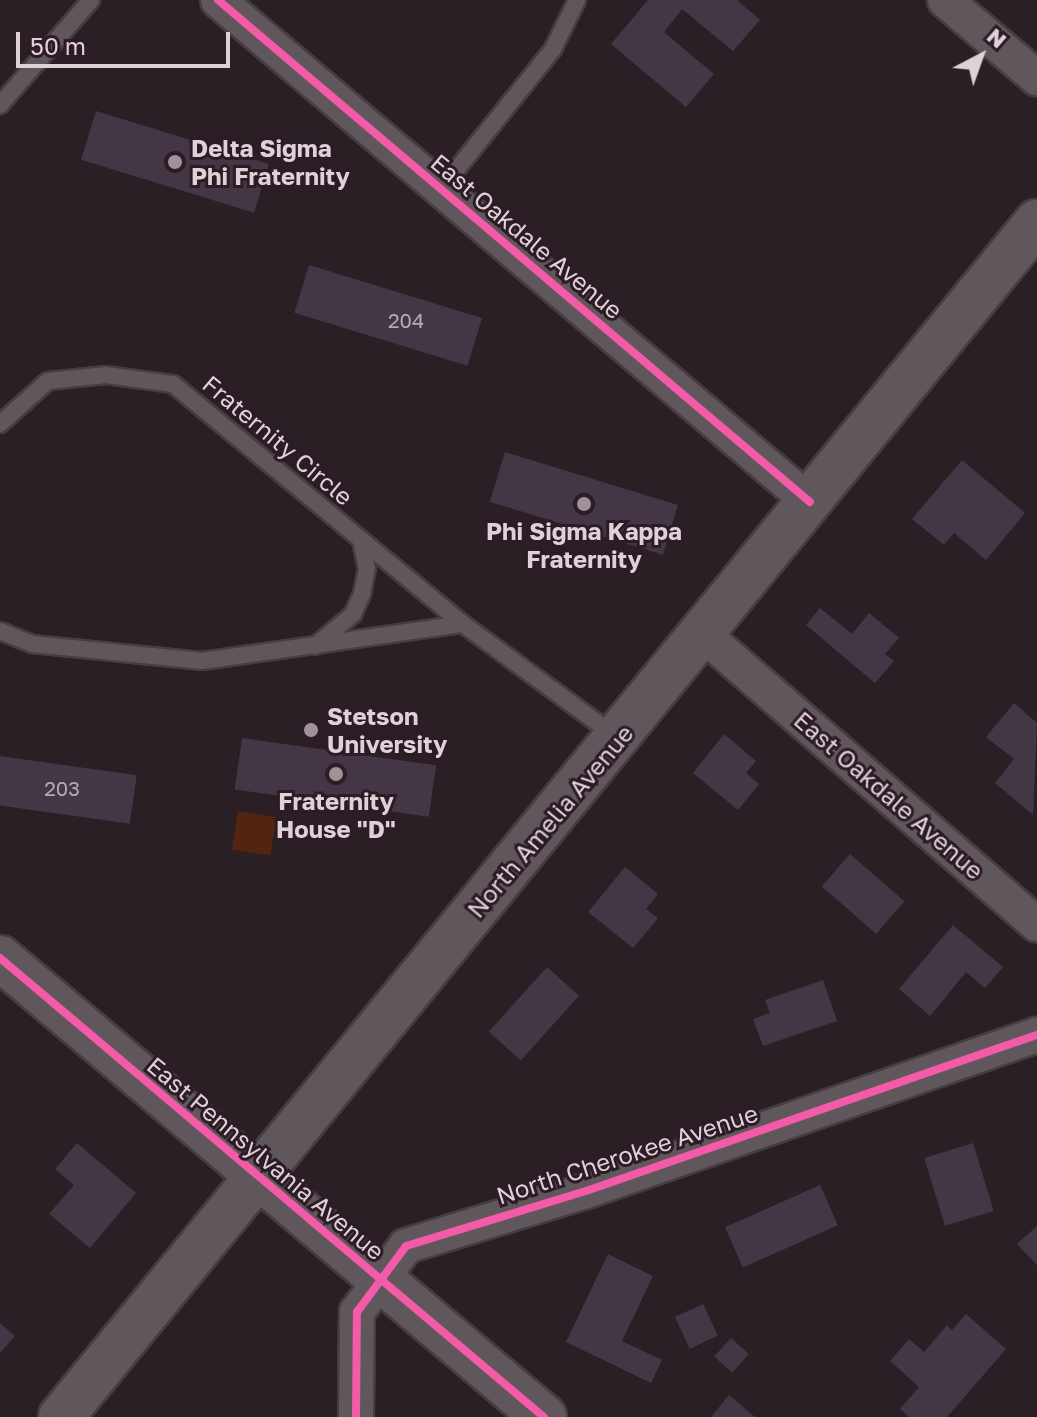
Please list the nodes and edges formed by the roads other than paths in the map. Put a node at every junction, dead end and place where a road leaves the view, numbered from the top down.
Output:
1 (218, 0) edge
2 (577, 0) edge
3 (945, 0) edge
4 (85, 2) edge
5 (1037, 78) edge
6 (0, 105) edge
7 (441, 189) junction
8 (1037, 222) edge
9 (0, 424) edge
10 (810, 502) junction
11 (361, 540) junction
12 (463, 624) junction
13 (0, 631) edge
14 (704, 635) junction
15 (312, 648) junction
16 (619, 739) junction
17 (1037, 924) edge
18 (0, 958) edge
19 (1037, 1035) edge
20 (255, 1176) junction
21 (381, 1281) junction
22 (61, 1417) edge
23 (356, 1417) edge
24 (544, 1417) edge

1 - 7 street, East Oakdale Avenue
2 - 7 lane
3 - 5 street
4 - 6 lane
7 - 10 street, East Oakdale Avenue
8 - 10 main road, North Amelia Avenue
9 - 11 lane, Fraternity Circle
10 - 14 main road, North Amelia Avenue
11 - 12 lane, Fraternity Circle
11 - 15 lane
12 - 15 lane
12 - 16 lane, Fraternity Circle
13 - 15 lane
14 - 16 main road, North Amelia Avenue
14 - 17 street, East Oakdale Avenue
16 - 20 main road, North Amelia Avenue
18 - 20 main road, East Pennsylvania Avenue
19 - 21 street, North Cherokee Avenue
20 - 21 main road, East Pennsylvania Avenue
20 - 22 main road, North Amelia Avenue
21 - 23 street, North Cherokee Avenue
21 - 24 main road, East Pennsylvania Avenue

